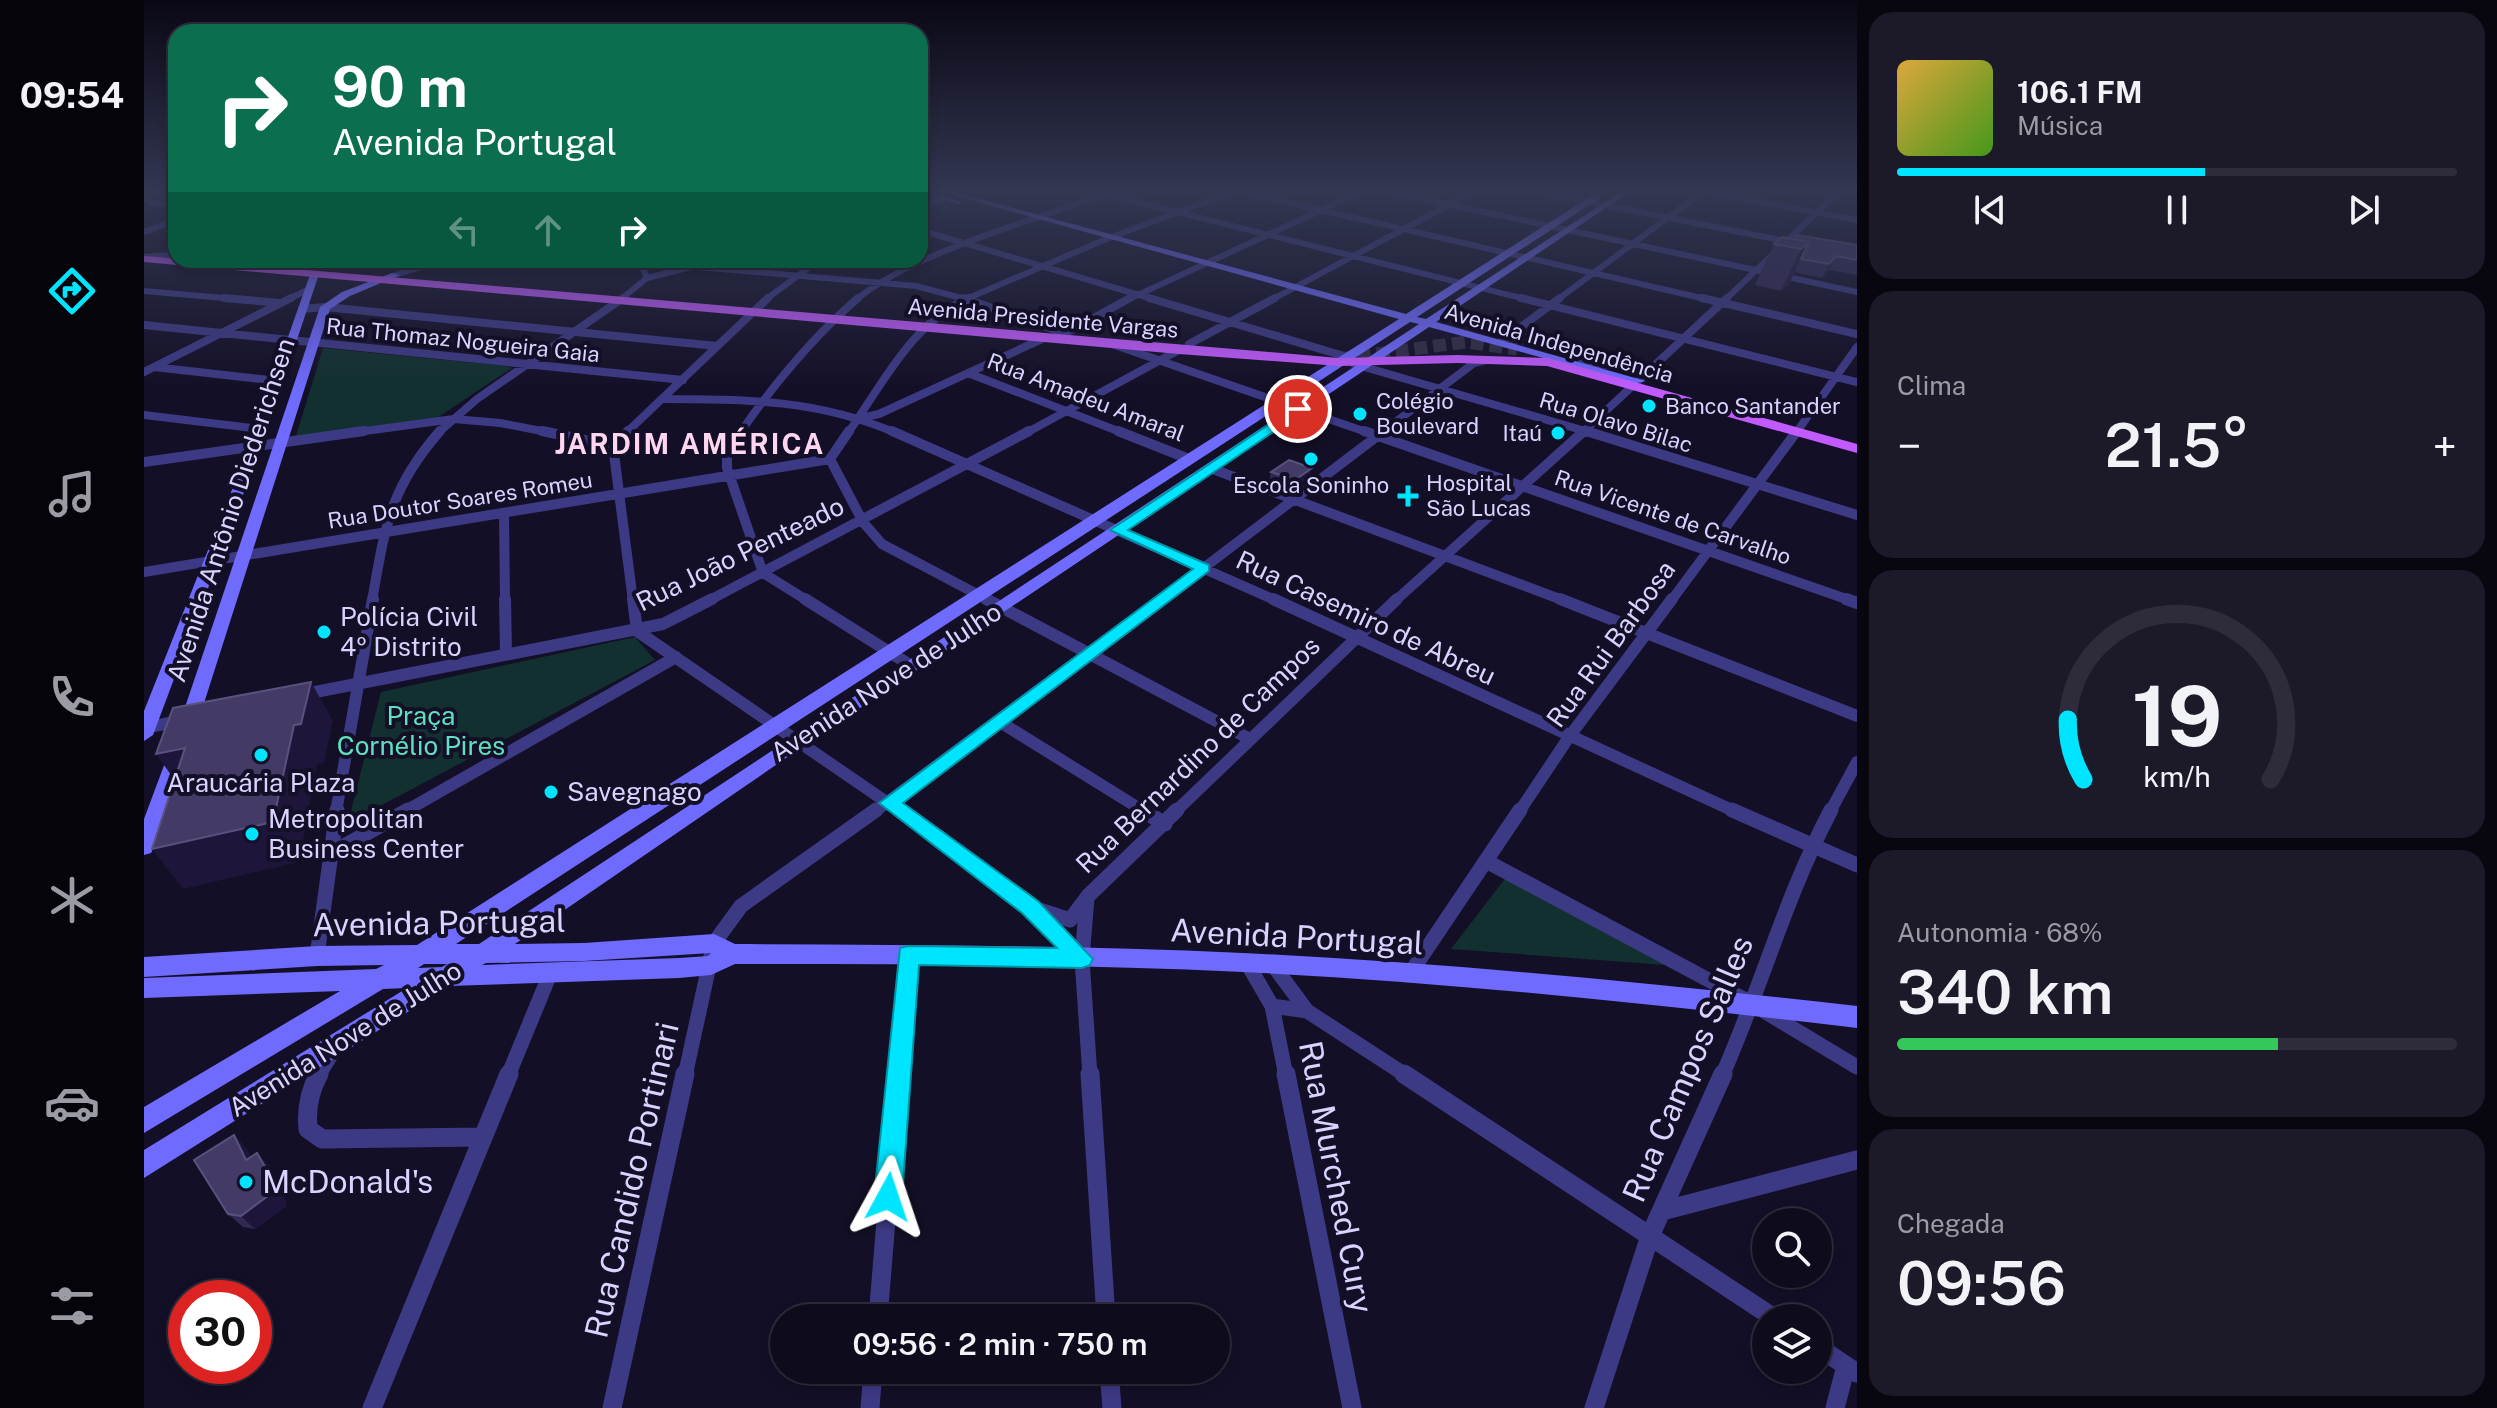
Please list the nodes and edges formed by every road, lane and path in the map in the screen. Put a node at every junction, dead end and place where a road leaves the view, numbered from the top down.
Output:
1 (153, 259) edge
2 (161, 259) edge
3 (1015, 259) edge
4 (1062, 259) edge
5 (1184, 259) edge
6 (1216, 259) edge
7 (1349, 259) edge
8 (1370, 259) edge
9 (1502, 259) edge
10 (1526, 259) edge
11 (1536, 259) edge
12 (1614, 259) edge
13 (1703, 259) edge
14 (1768, 259) edge
15 (157, 260) junction
16 (168, 261) edge
17 (1204, 264) junction
18 (1042, 267) junction
19 (247, 268) edge
20 (315, 268) edge
21 (417, 268) edge
22 (643, 268) edge
23 (693, 268) edge
24 (710, 268) edge
25 (806, 268) edge
26 (910, 268) edge
27 (1756, 270) junction
28 (1595, 273) junction
29 (314, 274) junction
30 (395, 275) junction
31 (795, 275) junction
32 (647, 278) junction
33 (381, 280) junction
34 (878, 281) junction
35 (1465, 283) junction
36 (311, 288) junction
37 (1482, 288) junction
38 (1296, 289) junction
39 (144, 291) edge
40 (1857, 292) edge
41 (1138, 294) junction
42 (624, 298) junction
43 (965, 298) junction
44 (1721, 302) junction
45 (280, 303) junction
46 (1552, 306) junction
47 (325, 307) junction
48 (302, 309) junction
49 (754, 309) junction
50 (837, 316) junction
51 (1407, 319) junction
52 (1232, 322) junction
53 (925, 324) junction
54 (144, 325) edge
55 (1426, 325) junction
56 (573, 331) junction
57 (1063, 332) junction
58 (222, 333) junction
59 (1857, 334) edge
60 (1042, 339) junction
61 (1682, 339) junction
62 (291, 341) junction
63 (1501, 342) junction
64 (313, 343) junction
65 (1112, 344) junction
66 (717, 346) junction
67 (1184, 347) junction
68 (1857, 347) edge
69 (1517, 349) tunnel mouth
70 (1292, 356) dead end
71 (1345, 358) junction
72 (1486, 360) junction
73 (1158, 361) junction
74 (1548, 362) junction
75 (525, 364) junction
76 (1368, 364) junction
77 (1581, 364) junction
78 (144, 366) edge
79 (155, 367) junction
80 (1652, 367) junction
81 (144, 372) edge
82 (968, 373) junction
83 (1835, 376) junction
84 (683, 380) junction
85 (278, 381) junction
86 (1857, 382) edge
87 (1636, 384) junction
88 (1441, 387) junction
89 (665, 399) junction
90 (764, 399) junction
91 (1279, 403) junction
92 (1298, 409) junction
93 (1068, 411) junction
94 (864, 414) junction
95 (147, 415) edge
96 (454, 419) junction
97 (144, 425) edge
98 (1797, 428) junction
99 (260, 429) junction
100 (1583, 431) junction
101 (1374, 435) junction
102 (1857, 440) edge
103 (279, 444) junction
104 (613, 446) junction
105 (255, 447) junction
106 (1857, 449) edge
107 (830, 459) junction
108 (1189, 459) junction
109 (144, 462) edge
110 (969, 464) junction
111 (1210, 468) junction
112 (730, 477) junction
113 (1759, 485) junction
114 (1523, 486) junction
115 (620, 495) junction
116 (1292, 497) junction
117 (504, 513) junction
118 (1857, 515) edge
119 (1095, 521) junction
120 (863, 522) junction
121 (1117, 530) junction
122 (384, 532) junction
123 (1706, 551) junction
124 (241, 555) junction
125 (1448, 555) junction
126 (210, 561) junction
127 (1204, 568) junction
128 (144, 572) edge
129 (763, 573) junction
130 (979, 594) junction
131 (1857, 603) edge
132 (1002, 606) junction
133 (637, 631) junction
134 (1648, 634) junction
135 (1355, 637) junction
136 (506, 653) junction
137 (890, 653) junction
138 (1090, 653) junction
139 (676, 657) junction
140 (910, 665) junction
141 (361, 681) junction
142 (283, 698) edge
143 (1857, 716) edge
144 (198, 717) junction
145 (1000, 722) junction
146 (776, 724) junction
147 (145, 730) edge
148 (1569, 737) junction
149 (1250, 739) junction
150 (798, 740) junction
151 (1857, 762) edge
152 (889, 803) junction
153 (1165, 824) junction
154 (1813, 844) junction
155 (144, 847) edge
156 (330, 854) junction
157 (1486, 861) junction
158 (1857, 865) edge
159 (1088, 896) junction
160 (1030, 907) junction
161 (485, 952) junction
162 (422, 954) junction
163 (719, 954) junction
164 (908, 955) junction
165 (317, 956) junction
166 (1082, 959) junction
167 (1247, 963) junction
168 (1273, 965) junction
169 (144, 967) edge
170 (550, 974) junction
171 (447, 975) junction
172 (1409, 975) junction
173 (382, 978) junction
174 (144, 988) edge
175 (1754, 1005) junction
176 (1272, 1006) junction
177 (1307, 1011) junction
178 (1857, 1017) edge
179 (336, 1045) junction
180 (1857, 1067) edge
181 (144, 1121) edge
182 (482, 1137) junction
183 (1857, 1160) edge
184 (144, 1165) edge
185 (1662, 1211) junction
186 (1650, 1236) junction
187 (879, 1304) edge
188 (1105, 1304) edge
189 (1753, 1304) edge
190 (1832, 1356) edge
191 (1852, 1369) edge
192 (872, 1384) edge
193 (1110, 1384) edge
194 (372, 1408) edge
195 (612, 1408) edge
196 (870, 1408) edge
197 (1112, 1408) edge
198 (1352, 1408) edge
199 (1594, 1408) edge
200 (1835, 1408) edge

1 - 15 main road, Avenida Presidente Vargas
2 - 15 street
3 - 18 street
4 - 18 street
5 - 17 main road, Avenida Independência
6 - 17 street
7 - 38 street, Rua João Penteado
8 - 35 street
9 - 35 main road, Avenida Nove de Julho
10 - 37 main road, Avenida Nove de Julho
11 - 28 street
12 - 28 street
13 - 27 street
14 - 27 street, Rua Bernardino de Campos
15 - 16 main road, Avenida Presidente Vargas
17 - 38 main road, Avenida Independência
17 - 41 street
18 - 41 street
18 - 43 street
19 - 29 main road, Avenida Presidente Vargas
20 - 30 main road, Avenida Presidente Vargas
21 - 30 street
22 - 32 street
23 - 32 street
24 - 31 street
25 - 31 street
26 - 34 street
27 - 40 street
27 - 44 street, Rua Bernardino de Campos
28 - 44 street
28 - 46 street
29 - 33 main road, Avenida Presidente Vargas
29 - 36 main road, Avenida Antônio Diederichsen
30 - 33 main road
30 - 42 main road, Avenida Presidente Vargas
31 - 34 street
31 - 49 street
32 - 42 street
33 - 42 main road, Avenida Presidente Vargas
33 - 47 main road
34 - 43 street
34 - 50 street
35 - 37 street
35 - 51 main road, Avenida Nove de Julho
36 - 45 street
36 - 48 main road, Avenida Antônio Diederichsen
37 - 46 street
37 - 55 main road, Avenida Nove de Julho
38 - 51 main road, Avenida Independência
38 - 52 street, Rua João Penteado
39 - 45 street
41 - 52 street
41 - 57 street
42 - 49 main road, Avenida Presidente Vargas
42 - 56 street
43 - 53 street
43 - 57 street
44 - 59 street
44 - 61 street, Rua Bernardino de Campos
45 - 58 street
46 - 61 street
46 - 63 street
47 - 48 street
47 - 56 street
47 - 64 main road, Avenida Antônio Diederichsen
48 - 62 main road, Avenida Antônio Diederichsen
49 - 50 main road, Avenida Presidente Vargas
49 - 66 street
50 - 53 main road, Avenida Presidente Vargas
50 - 90 street
51 - 55 main road, Avenida Independência
51 - 71 main road, Avenida Nove de Julho
52 - 67 street, Rua João Penteado
52 - 71 street
53 - 57 main road, Avenida Presidente Vargas
53 - 60 main road, Avenida Presidente Vargas
53 - 94 street
54 - 58 street, Rua Thomaz Nogueira Gaia
55 - 63 main road, Avenida Independência
55 - 74 main road, Avenida Independência
55 - 76 main road, Avenida Nove de Julho
56 - 66 street
56 - 75 street
57 - 67 main road, Avenida Presidente Vargas
57 - 70 main road
58 - 62 street, Rua Thomaz Nogueira Gaia
58 - 79 street
60 - 65 main road, Avenida Presidente Vargas
60 - 82 street
61 - 80 street, Rua Bernardino de Campos
61 - 83 street
62 - 64 street, Rua Thomaz Nogueira Gaia
62 - 85 main road, Avenida Antônio Diederichsen
63 - 77 main road, Avenida Independência
64 - 75 street, Rua Thomaz Nogueira Gaia
64 - 103 main road, Avenida Antônio Diederichsen
65 - 67 main road, Avenida Presidente Vargas
65 - 73 street, Rua Vicente de Carvalho
66 - 84 street
67 - 71 main road, Avenida Presidente Vargas
67 - 73 street, Rua João Penteado
68 - 83 street, Rua Rui Barbosa
69 - 87 main road
71 - 76 main road, Avenida Presidente Vargas
71 - 91 main road, Avenida Nove de Julho
72 - 74 main road, Avenida Presidente Vargas
72 - 76 main road, Avenida Presidente Vargas
72 - 88 street
73 - 91 street, Rua Vicente de Carvalho
73 - 93 street, Rua João Penteado
74 - 87 main road, Avenida Independência
75 - 84 street, Rua Thomaz Nogueira Gaia
75 - 96 street
76 - 88 street, Rua Olavo Bilac
76 - 92 main road, Avenida Nove de Julho
77 - 80 street
77 - 87 main road, Avenida Independência
78 - 79 street
79 - 81 street
79 - 85 street
80 - 87 street, Rua Bernardino de Campos
82 - 93 street, Rua Amadeu Amaral
82 - 94 street
83 - 86 street
83 - 98 street, Rua Rui Barbosa
84 - 89 street
85 - 99 main road, Avenida Antônio Diederichsen
87 - 98 main road, Avenida Independência
87 - 100 street, Rua Bernardino de Campos
88 - 100 street, Rua Olavo Bilac
88 - 101 street
89 - 90 street, Rua Casemiro de Abreu
89 - 104 street
90 - 94 street, Rua Casemiro de Abreu
90 - 112 street
91 - 92 street, Rua Vicente de Carvalho
91 - 108 main road, Avenida Nove de Julho
92 - 101 street, Rua Vicente de Carvalho
92 - 111 main road, Avenida Nove de Julho
93 - 108 street, Rua Amadeu Amaral
93 - 110 street, Rua João Penteado
94 - 107 street
94 - 110 street, Rua Casemiro de Abreu
95 - 97 street
95 - 99 street
96 - 103 street
96 - 104 street
96 - 122 street
98 - 102 main road, Avenida Independência
98 - 106 main road, Avenida Independência
98 - 113 street, Rua Rui Barbosa
99 - 105 main road, Avenida Antônio Diederichsen
100 - 113 street, Rua Olavo Bilac
100 - 114 street, Rua Bernardino de Campos
101 - 114 street, Rua Vicente de Carvalho
101 - 116 street
103 - 105 street
103 - 124 main road, Avenida Antônio Diederichsen
104 - 115 street
105 - 109 street
105 - 126 main road, Avenida Antônio Diederichsen
107 - 112 street, Rua Doutor Soares Romeu
107 - 120 street
108 - 119 main road, Avenida Nove de Julho
110 - 119 street, Rua Casemiro de Abreu
110 - 120 street, Rua João Penteado
111 - 116 street, Rua Amadeu Amaral
111 - 121 main road, Avenida Nove de Julho
112 - 115 street, Rua Doutor Soares Romeu
112 - 129 street
113 - 118 street, Rua Olavo Bilac
113 - 123 street, Rua Rui Barbosa
114 - 123 street, Rua Vicente de Carvalho
114 - 125 street, Rua Bernardino de Campos
115 - 117 street, Rua Doutor Soares Romeu
115 - 133 street
116 - 125 street, Rua Amadeu Amaral
116 - 127 street
117 - 122 street, Rua Doutor Soares Romeu
117 - 136 street
119 - 121 street, Rua Casemiro de Abreu
119 - 130 main road, Avenida Nove de Julho
120 - 129 street, Rua João Penteado
120 - 130 street
121 - 127 street, Rua Casemiro de Abreu
121 - 132 main road, Avenida Nove de Julho
122 - 124 street, Rua Doutor Soares Romeu
122 - 141 street
123 - 131 street, Rua Vicente de Carvalho
123 - 134 street, Rua Rui Barbosa
124 - 126 street, Rua Doutor Soares Romeu
124 - 144 main road, Avenida Antônio Diederichsen
125 - 134 street, Rua Amadeu Amaral
125 - 135 street, Rua Bernardino de Campos
126 - 128 street, Rua Doutor Soares Romeu
126 - 147 main road, Avenida Antônio Diederichsen
127 - 135 street, Rua Casemiro de Abreu
127 - 138 street
129 - 133 street, Rua João Penteado
129 - 137 street
130 - 132 street
130 - 137 main road, Avenida Nove de Julho
132 - 138 street
132 - 140 main road, Avenida Nove de Julho
133 - 136 street, Rua João Penteado
133 - 139 street
134 - 143 street, Rua Amadeu Amaral
134 - 148 street, Rua Rui Barbosa
135 - 148 street, Rua Casemiro de Abreu
135 - 149 street, Rua Bernardino de Campos
136 - 141 street, Rua João Penteado
137 - 140 street
137 - 146 main road, Avenida Nove de Julho
138 - 145 street
138 - 149 street
139 - 146 street
139 - 156 street
140 - 150 main road, Avenida Nove de Julho
141 - 142 street, Rua João Penteado
141 - 156 street
144 - 147 street
144 - 155 main road, Avenida Antônio Diederichsen
145 - 152 street
145 - 153 street
146 - 150 street
146 - 162 main road, Avenida Nove de Julho
148 - 154 street, Rua Casemiro de Abreu
148 - 157 street, Rua Rui Barbosa
149 - 153 street, Rua Bernardino de Campos
150 - 152 street
150 - 161 main road, Avenida Nove de Julho
151 - 154 street, Rua Campos Salles
152 - 160 street
152 - 163 street
153 - 159 street, Rua Bernardino de Campos
154 - 158 street, Rua Casemiro de Abreu
154 - 175 street, Rua Campos Salles
156 - 165 street
157 - 172 street, Rua Rui Barbosa
157 - 175 street
159 - 160 street, Rua Bernardino de Campos
159 - 166 street, Rua Bernardino de Campos
160 - 166 street
161 - 162 main road, Avenida Portugal
161 - 163 main road, Avenida Portugal
161 - 171 main road, Avenida Nove de Julho
162 - 165 main road, Avenida Portugal
162 - 173 main road, Avenida Nove de Julho
163 - 164 main road, Avenida Portugal
163 - 170 main road, Avenida Portugal
163 - 195 street, Rua Candido Portinari
164 - 166 main road, Avenida Portugal
164 - 187 street
165 - 169 main road, Avenida Portugal
166 - 167 main road, Avenida Portugal
166 - 188 street, Rua Bernardino de Campos
167 - 168 main road, Avenida Portugal
167 - 176 street, Rua Murched Cury
168 - 172 main road, Avenida Portugal
168 - 177 street
170 - 171 main road, Avenida Portugal
170 - 182 street
171 - 173 main road, Avenida Portugal
171 - 179 main road, Avenida Nove de Julho
172 - 175 main road, Avenida Portugal
173 - 174 main road, Avenida Portugal
173 - 181 main road, Avenida Nove de Julho
175 - 178 main road, Avenida Portugal
175 - 180 street
175 - 185 street, Rua Campos Salles
176 - 177 street
176 - 198 street, Rua Murched Cury
177 - 186 street
179 - 182 street
179 - 184 main road, Avenida Nove de Julho
182 - 194 street
183 - 185 street
185 - 186 street, Rua Campos Salles
186 - 189 street
186 - 199 street, Rua Campos Salles
190 - 191 street
191 - 200 street
192 - 196 street
193 - 197 street

